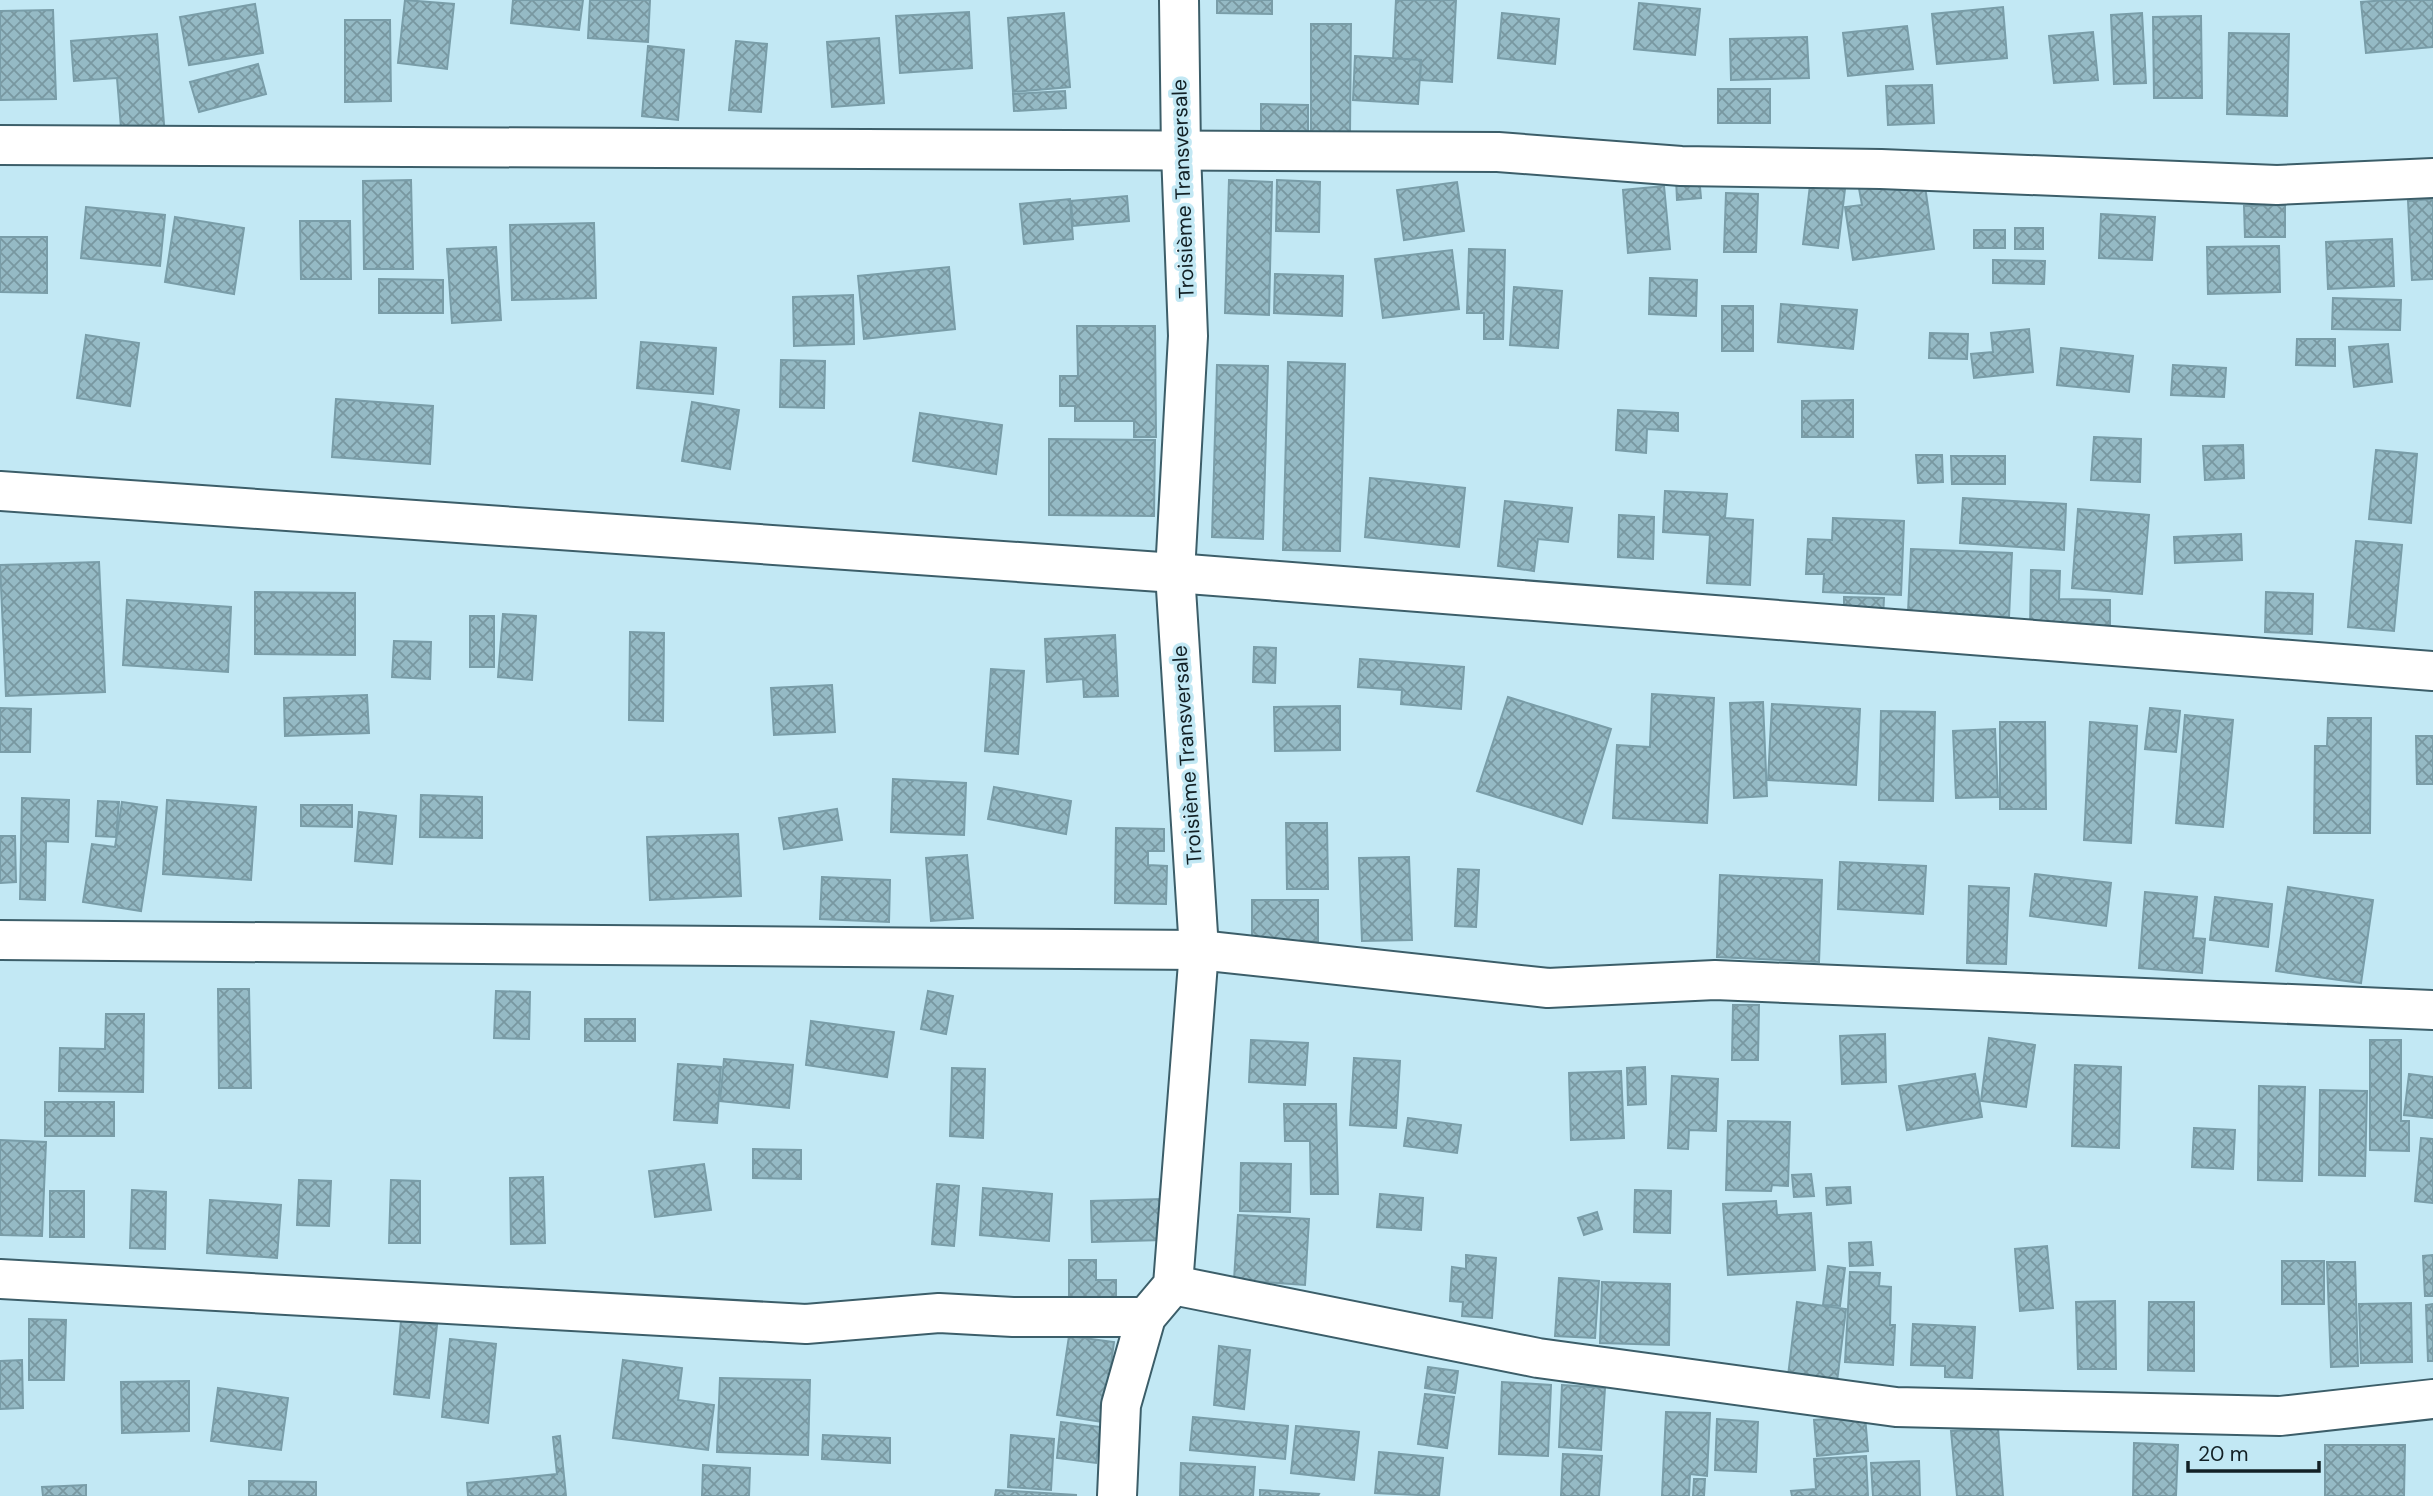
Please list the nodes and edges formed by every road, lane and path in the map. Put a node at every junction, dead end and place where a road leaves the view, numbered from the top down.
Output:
1 (1179, 0) edge
2 (0, 145) edge
3 (1181, 152) junction
4 (2433, 178) edge
5 (0, 491) edge
6 (1175, 573) junction
7 (2433, 671) edge
8 (0, 940) edge
9 (1199, 950) junction
10 (2433, 1010) edge
11 (0, 1279) edge
12 (1173, 1285) junction
13 (1146, 1317) junction
14 (2433, 1399) edge
15 (1117, 1496) edge

1 - 3 street, Troisième Transversale
2 - 3 street
3 - 4 street
3 - 6 street, Troisième Transversale
5 - 6 street
6 - 7 street
6 - 9 street, Troisième Transversale
8 - 9 street
9 - 10 street
9 - 12 street, Troisième Transversale
11 - 13 street
12 - 13 street
12 - 14 street
13 - 15 street

